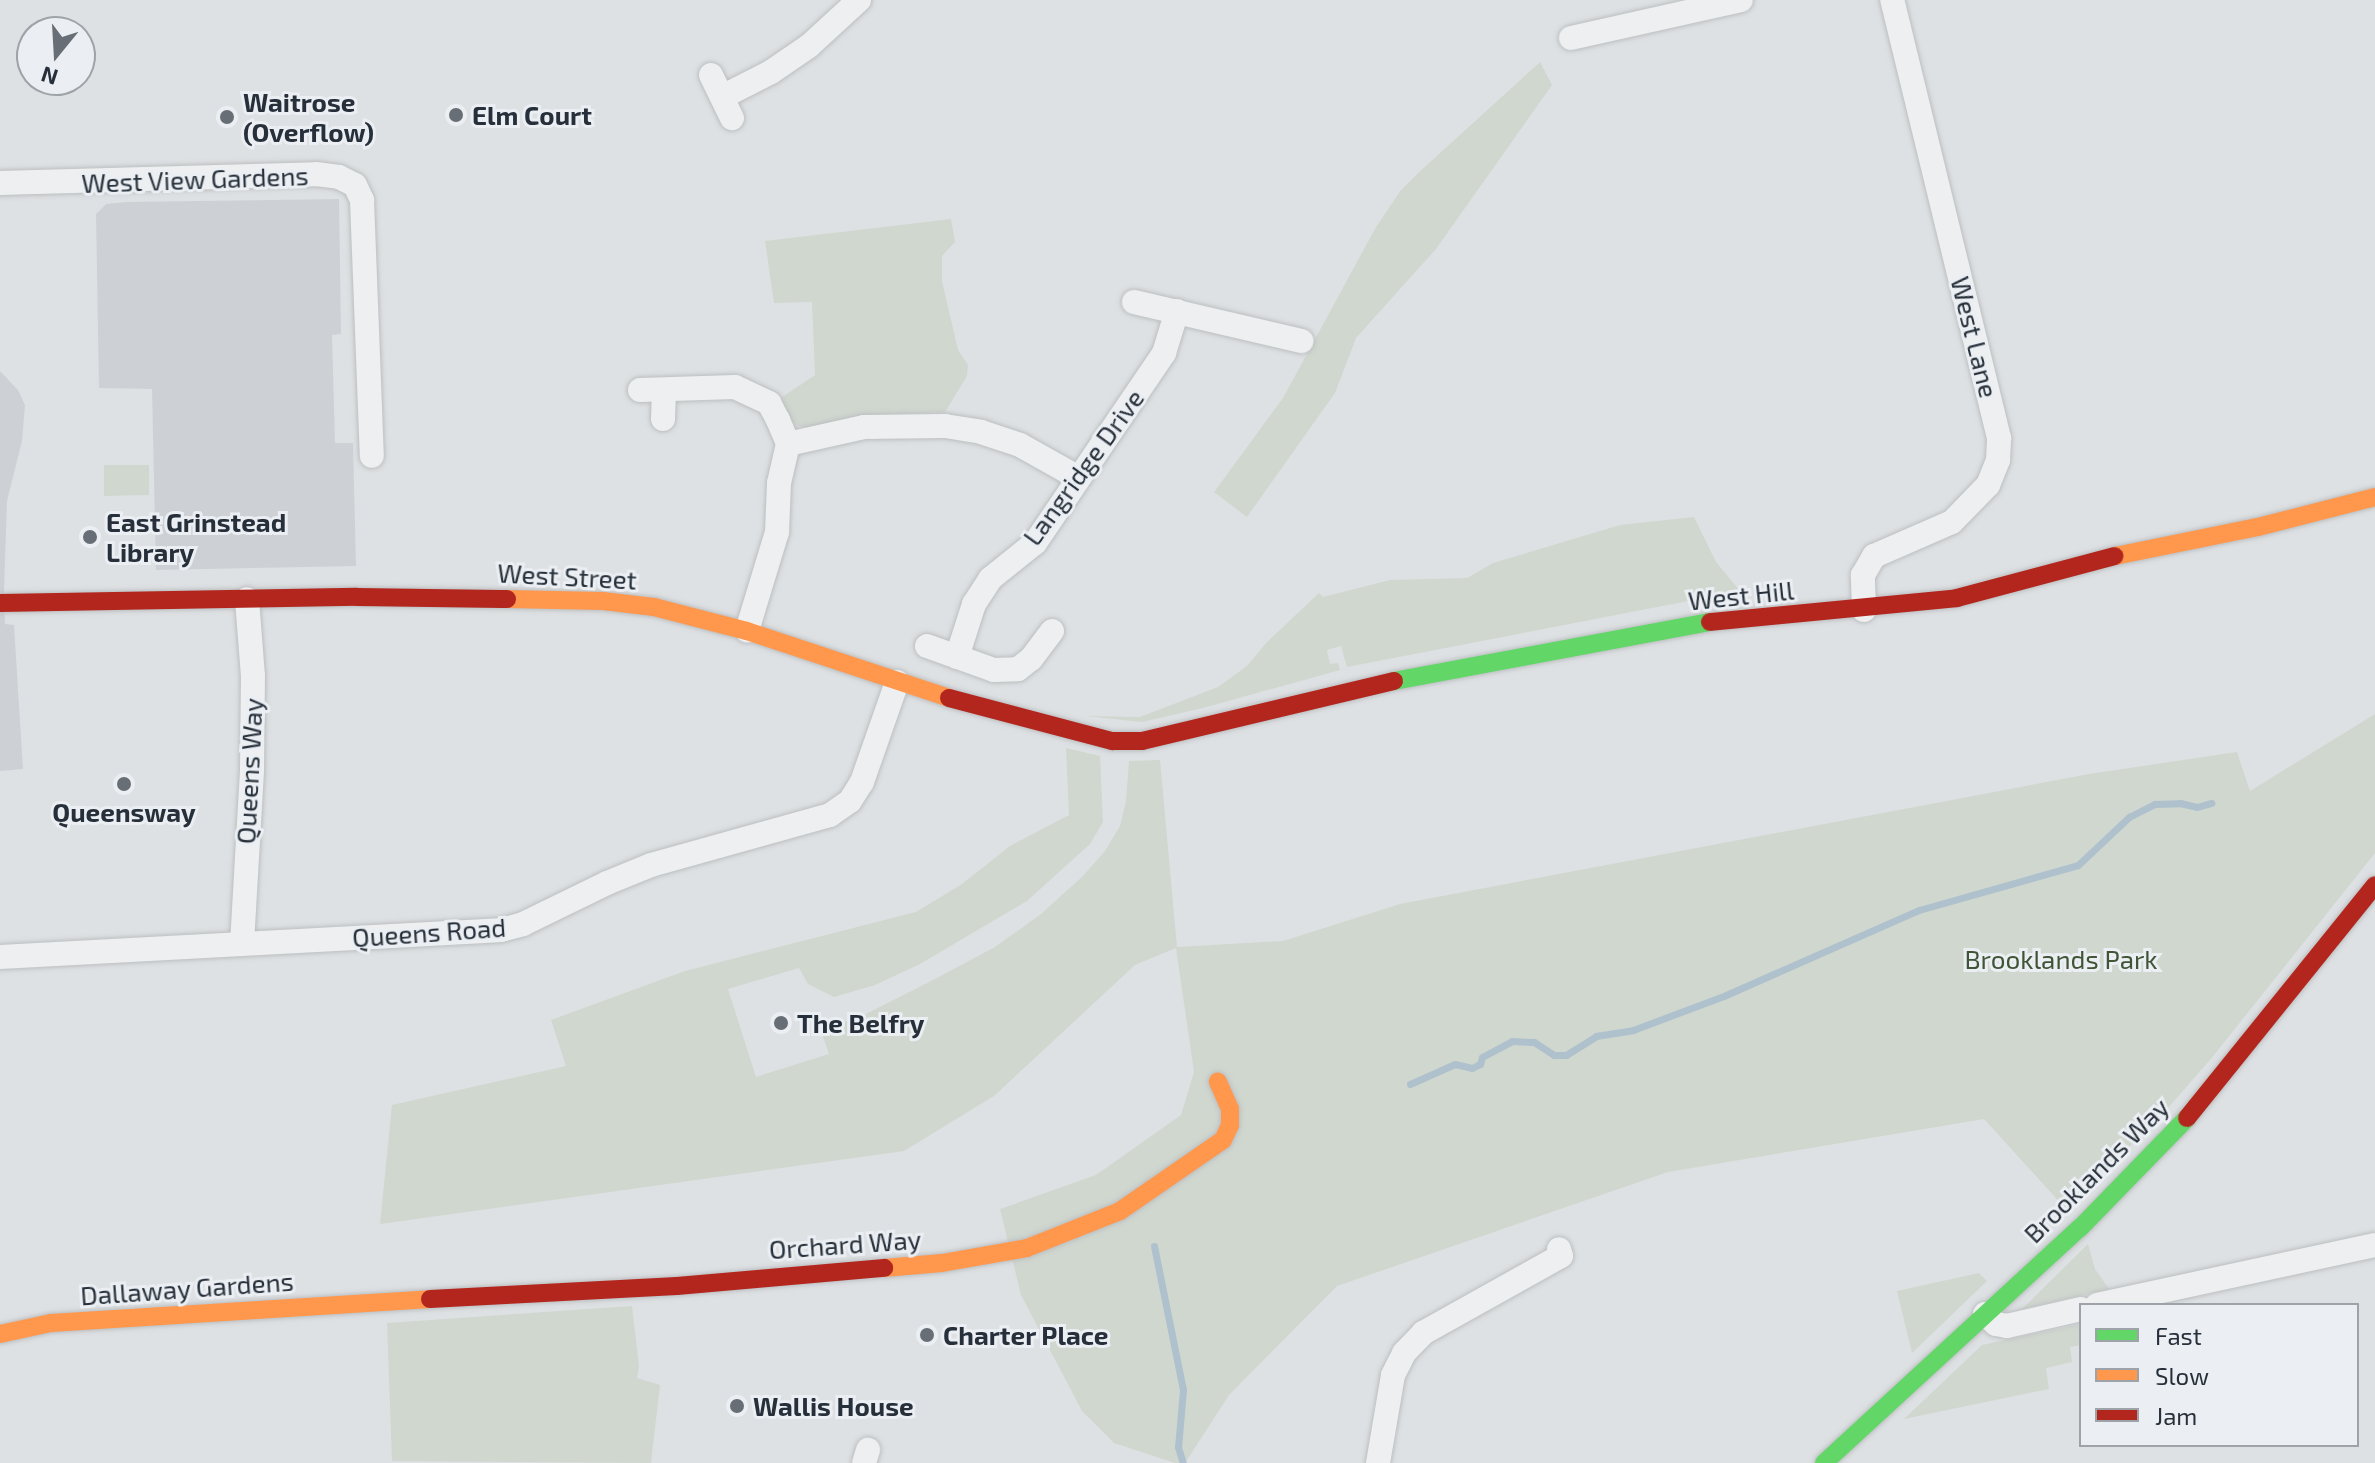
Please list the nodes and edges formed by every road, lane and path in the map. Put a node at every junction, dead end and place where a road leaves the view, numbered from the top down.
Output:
1 (859, 0) edge
2 (1741, 0) edge
3 (1892, 0) edge
4 (1571, 38) dead end
5 (722, 97) dead end
6 (0, 183) edge
7 (1134, 302) dead end
8 (1177, 311) junction
9 (1302, 341) dead end
10 (663, 419) dead end
11 (788, 444) junction
12 (372, 456) dead end
13 (1077, 477) junction
14 (2375, 497) edge
15 (247, 599) junction
16 (0, 603) edge
17 (1864, 610) junction
18 (747, 631) junction
19 (1052, 631) dead end
20 (927, 646) dead end
21 (957, 657) junction
22 (897, 682) junction
23 (1112, 741) joint
24 (2375, 885) edge
25 (242, 944) junction
26 (0, 957) edge
27 (1218, 1082) dead end
28 (2375, 1245) edge
29 (1559, 1249) dead end
30 (379, 1303) joint
31 (2106, 1303) edge
32 (2079, 1309) edge
33 (1985, 1314) junction
34 (0, 1334) edge
35 (1378, 1463) edge
36 (1824, 1463) edge

1 - 5 street
2 - 4 street
3 - 17 street, West Lane
6 - 12 street, West View Gardens
7 - 8 street
8 - 9 street
8 - 13 street, Langridge Drive
10 - 11 street
11 - 13 street
11 - 18 street
13 - 21 street, Langridge Drive
14 - 17 street, West Hill
15 - 16 street, West Street
15 - 18 street, West Street
15 - 25 street, Queens Way
17 - 23 street, West Hill
18 - 22 street, West Street
19 - 21 street
20 - 21 street
22 - 23 street, West Street
22 - 25 street, Queens Road
24 - 33 street, Brooklands Way
25 - 26 street, Queens Road
27 - 30 street, Orchard Way
28 - 31 street
29 - 35 street
30 - 34 street, Dallaway Gardens
32 - 33 street
33 - 36 street, Brooklands Way

